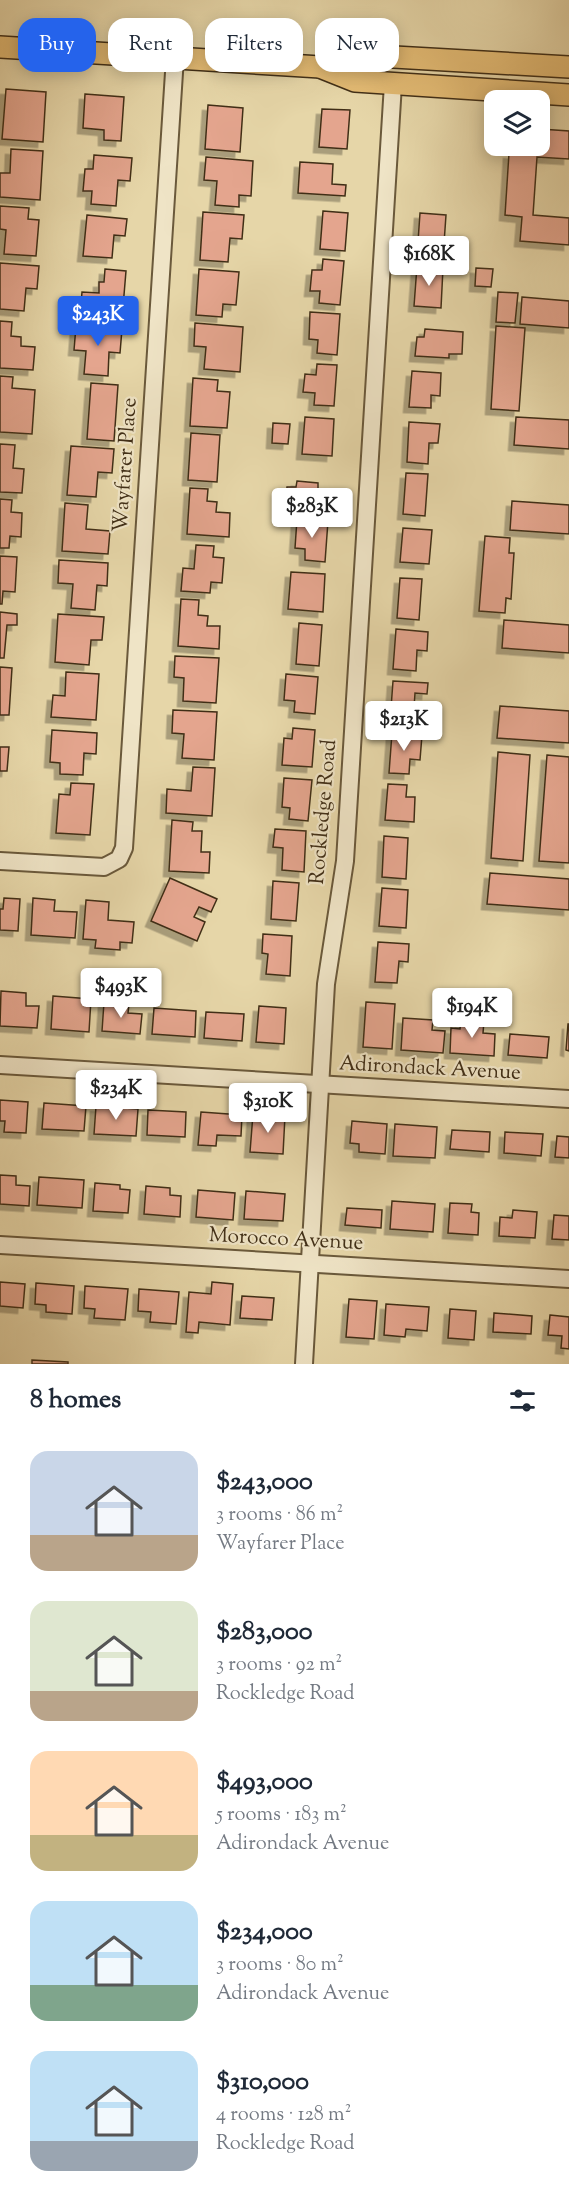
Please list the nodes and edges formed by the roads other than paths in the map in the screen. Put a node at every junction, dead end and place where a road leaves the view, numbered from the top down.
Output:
1 (0, 46) edge
2 (108, 53) edge
3 (399, 57) edge
4 (193, 58) edge
5 (315, 67) edge
6 (569, 67) edge
7 (174, 72) edge
8 (332, 72) edge
9 (393, 84) junction
10 (569, 95) edge
11 (0, 861) edge
12 (0, 1065) edge
13 (320, 1085) junction
14 (569, 1099) edge
15 (0, 1245) edge
16 (310, 1264) junction
17 (569, 1279) edge
18 (304, 1364) edge

1 - 2 main road
3 - 6 main road
4 - 5 main road
7 - 11 street, Wayfarer Place
8 - 9 main road
9 - 10 main road
9 - 13 street, Rockledge Road
12 - 13 street, Adirondack Avenue
13 - 14 street, Adirondack Avenue
13 - 16 street, Rockledge Road
15 - 16 street, Morocco Avenue
16 - 17 street, Morocco Avenue
16 - 18 street, Rockledge Road

